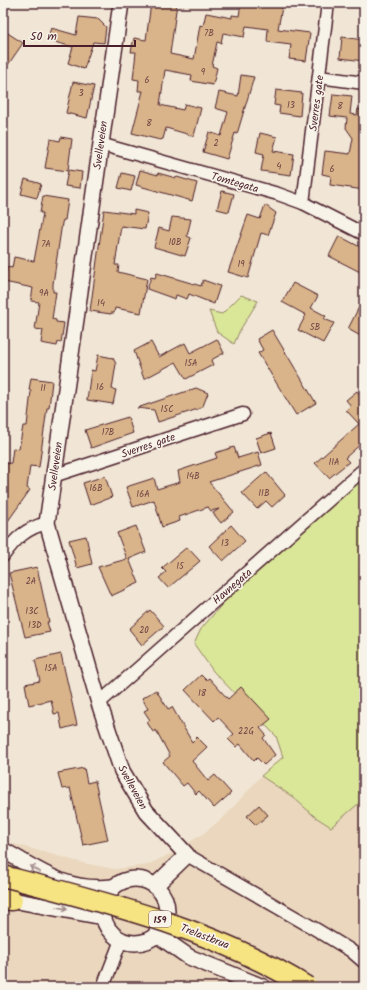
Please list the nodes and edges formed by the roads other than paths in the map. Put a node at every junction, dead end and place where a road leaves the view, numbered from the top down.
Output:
1 (121, 3) edge
2 (328, 3) edge
3 (319, 77) junction
4 (364, 83) edge
5 (100, 144) junction
6 (303, 203) junction
7 (364, 234) edge
8 (243, 414) dead end
9 (364, 469) edge
10 (54, 476) junction
11 (47, 523) junction
12 (3, 556) edge
13 (99, 703) junction
14 (3, 850) edge
15 (187, 855) junction
16 (3, 876) edge
17 (155, 886) junction
18 (112, 888) junction
19 (6, 895) edge
20 (103, 917) junction
21 (156, 934) junction
22 (121, 940) junction
23 (364, 962) edge
24 (103, 987) edge
25 (263, 987) edge
26 (307, 987) edge

1 - 5 street, Svelleveien
2 - 3 street, Sverres gate
3 - 4 street
3 - 6 street, Sverres gate
5 - 6 street, Tomtegata
5 - 10 street, Svelleveien
6 - 7 street, Tomtegata
8 - 10 street, Sverres gate
9 - 13 street, Havnegata
10 - 11 street, Svelleveien
11 - 12 street
11 - 13 street, Svelleveien
13 - 15 street, Svelleveien
18 -> 14 street
15 - 17 street
15 - 23 street
16 - 26 highway, Trelastbrua / 159, bridge
17 - 18 street
17 - 21 street
18 - 20 street
19 -> 20 street
20 - 22 street
21 - 22 street
21 - 25 street
22 - 24 street

